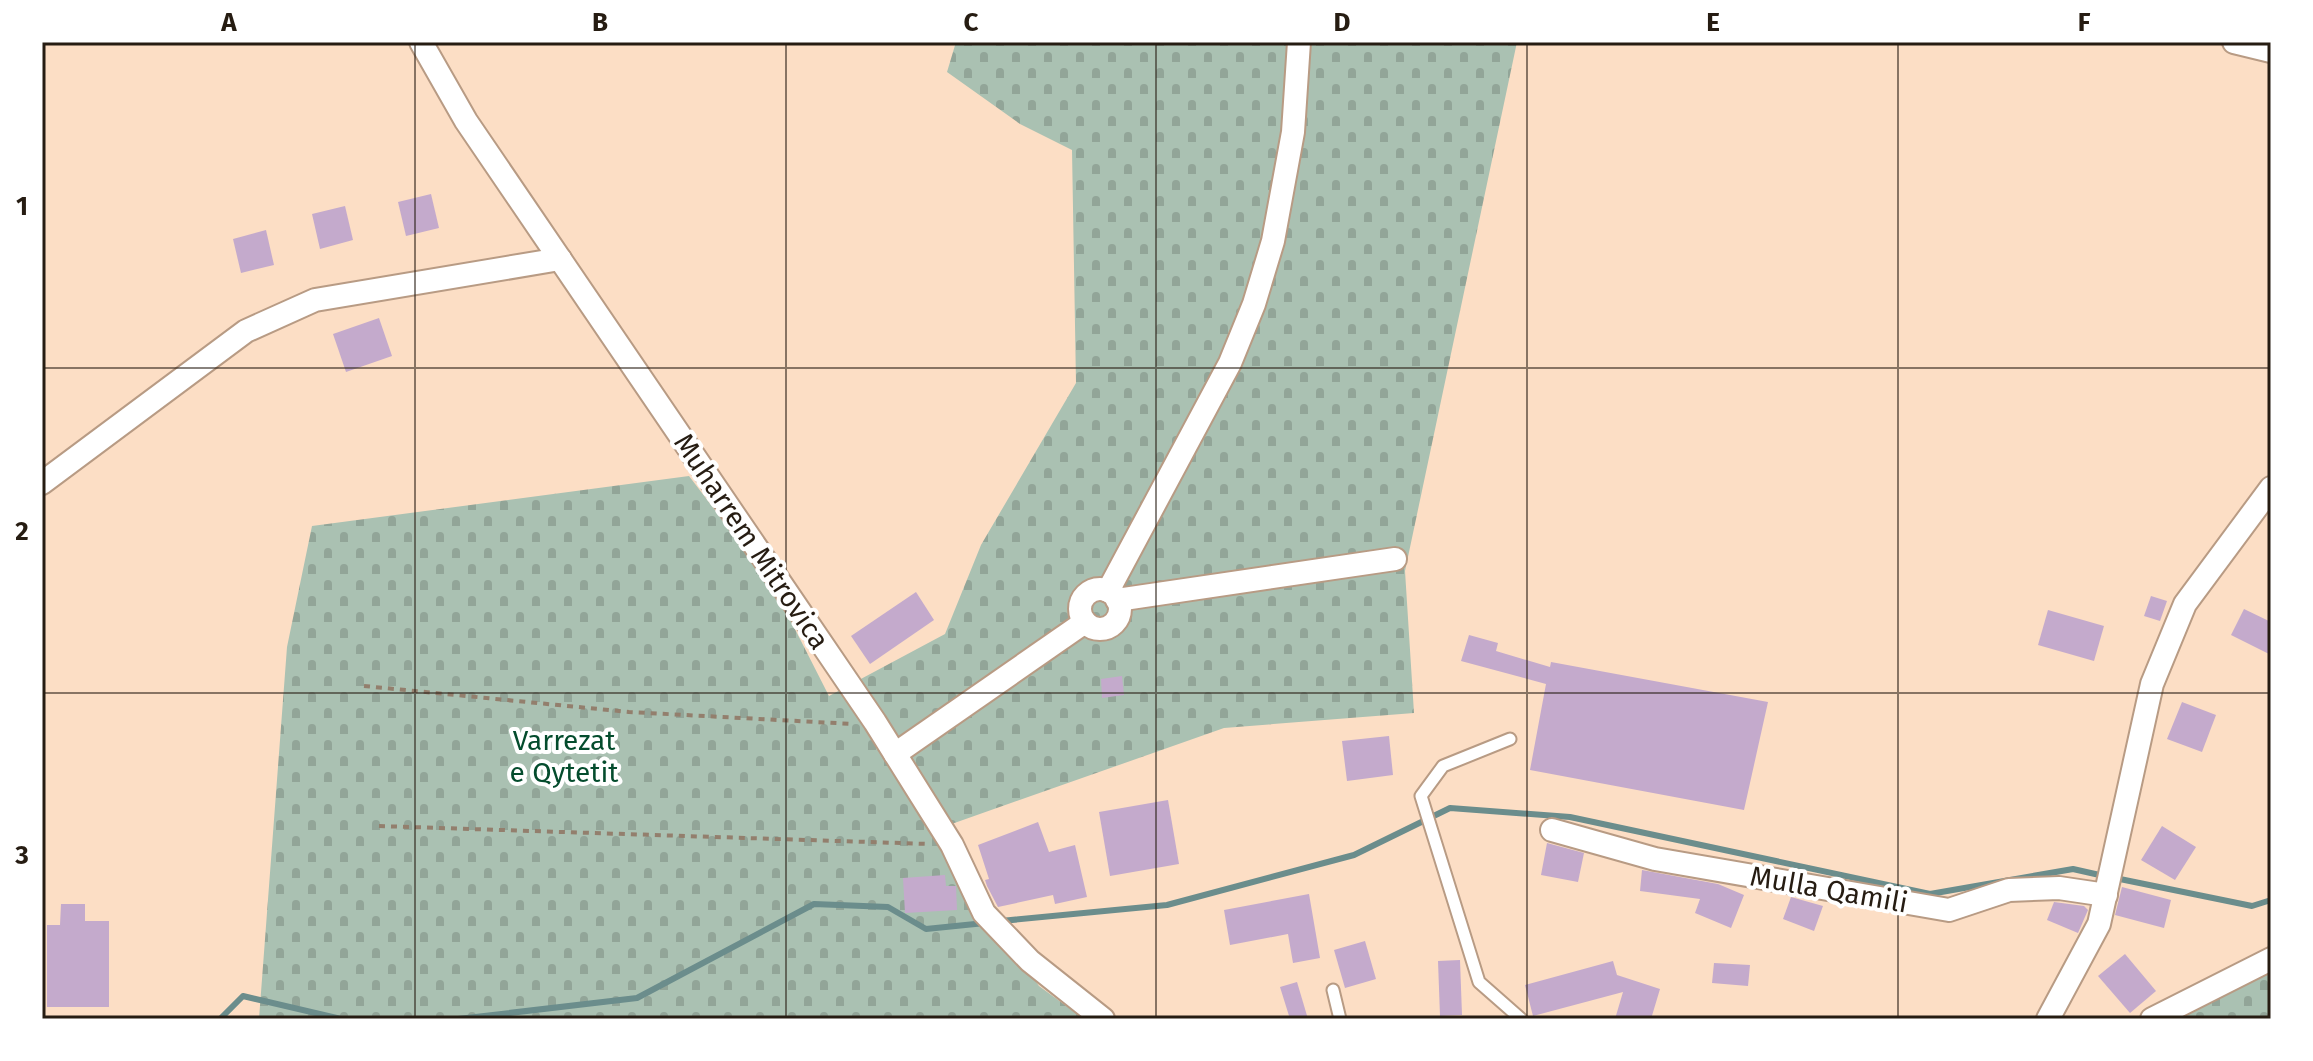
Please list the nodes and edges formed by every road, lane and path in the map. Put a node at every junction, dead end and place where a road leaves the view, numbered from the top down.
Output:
1 (421, 42) edge
2 (1299, 42) edge
3 (2234, 42) edge
4 (2271, 51) edge
5 (560, 259) junction
6 (42, 483) edge
7 (2271, 488) edge
8 (1395, 559) dead end
9 (1113, 595) junction
10 (364, 686) dead end
11 (875, 722) junction
12 (1510, 739) dead end
13 (895, 754) junction
14 (379, 826) dead end
15 (1552, 830) dead end
16 (952, 845) junction
17 (2106, 895) junction
18 (2271, 959) edge
19 (1333, 990) dead end
20 (1103, 1019) edge
21 (1340, 1019) edge
22 (1521, 1019) edge
23 (2048, 1019) edge
24 (2152, 1019) edge

1 - 5 street, Muharrem Mitrovica
2 - 9 street
3 - 4 street
5 - 6 street
5 - 11 street, Muharrem Mitrovica
7 - 17 street
8 - 9 street
9 - 13 street
10 - 11 path
11 - 13 street, Muharrem Mitrovica
12 - 22 lane
13 - 16 street, Muharrem Mitrovica
14 - 16 path
15 - 17 street, Mulla Qamili
16 - 20 street, Muharrem Mitrovica
17 - 23 street
18 - 24 street
19 - 21 lane

